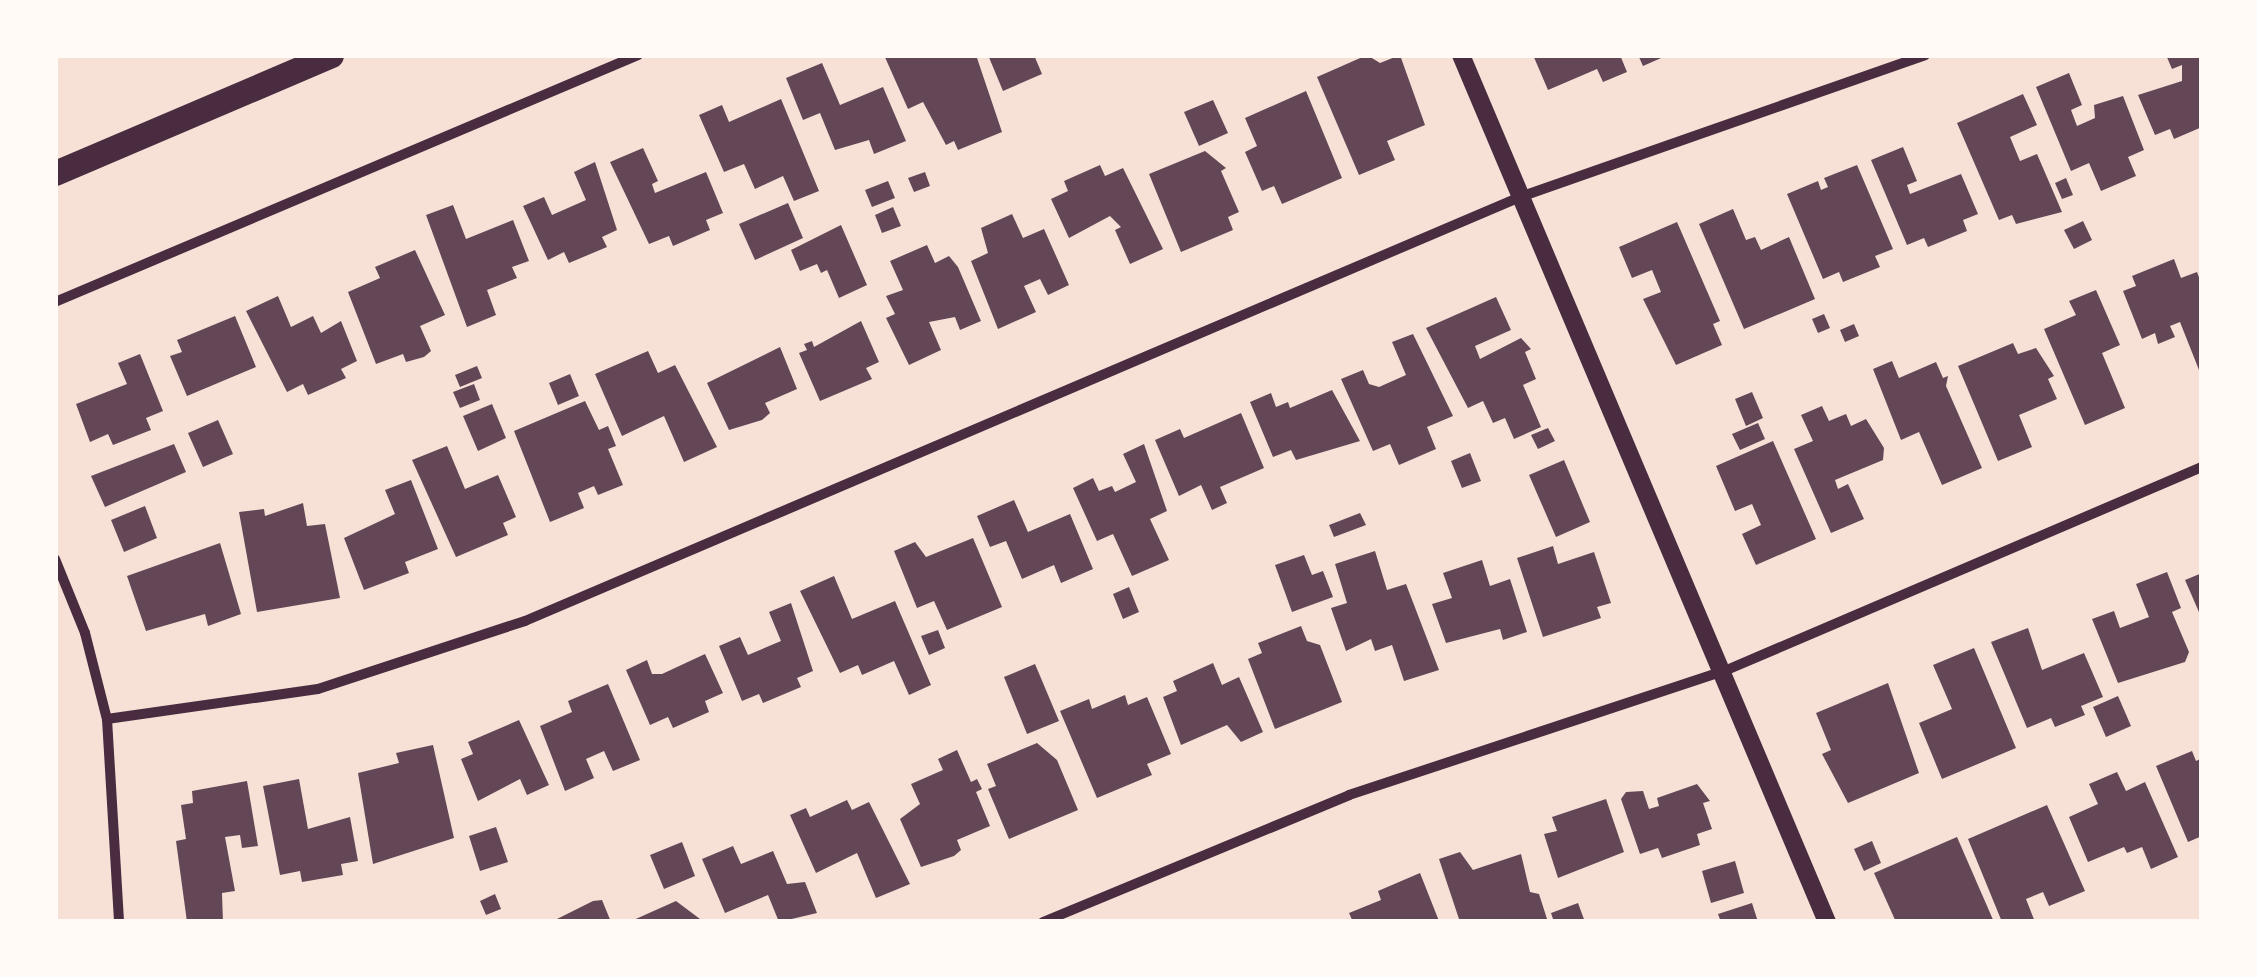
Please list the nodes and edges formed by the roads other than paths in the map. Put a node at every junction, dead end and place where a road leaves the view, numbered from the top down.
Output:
1 (332, 55) edge
2 (638, 55) edge
3 (1461, 55) edge
4 (1924, 55) edge
5 (55, 174) edge
6 (1520, 197) junction
7 (55, 302) edge
8 (2202, 467) edge
9 (55, 559) edge
10 (1722, 672) junction
11 (107, 719) junction
12 (119, 922) edge
13 (1043, 922) edge
14 (1827, 922) edge

1 - 5 main road
2 - 7 street
3 - 6 street
4 - 6 street
6 - 10 street
6 - 11 street
8 - 10 street
9 - 11 street
10 - 13 street
10 - 14 street
11 - 12 street

